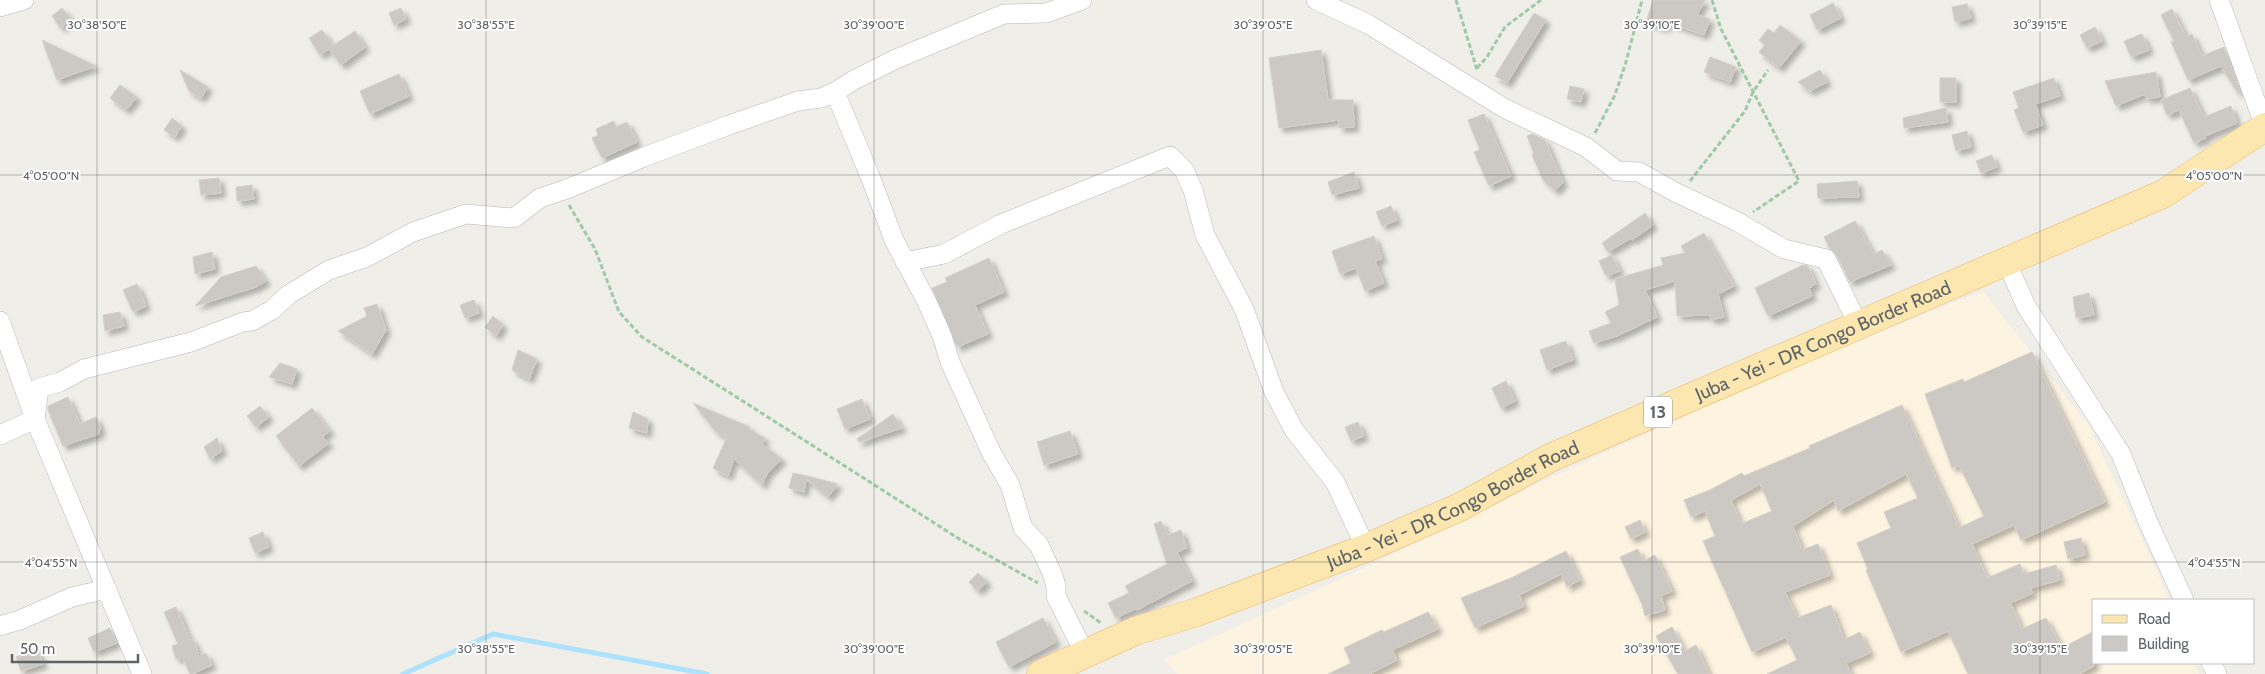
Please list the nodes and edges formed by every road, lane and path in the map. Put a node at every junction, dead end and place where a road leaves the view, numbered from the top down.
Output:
1 (24, 0) edge
2 (1082, 0) edge
3 (1316, 0) edge
4 (1456, 0) edge
5 (1541, 0) edge
6 (1642, 0) edge
7 (1712, 0) edge
8 (2219, 0) edge
9 (0, 7) edge
10 (1476, 68) junction
11 (1768, 70) dead end
12 (835, 92) junction
13 (1754, 92) junction
14 (1485, 97) junction
15 (2265, 127) edge
16 (1586, 147) junction
17 (567, 190) junction
18 (1678, 193) junction
19 (1738, 222) junction
20 (2006, 261) junction
21 (905, 262) junction
22 (0, 321) edge
23 (1858, 324) junction
24 (35, 419) junction
25 (0, 435) edge
26 (1366, 548) junction
27 (107, 589) junction
28 (1056, 596) junction
29 (2184, 599) edge
30 (0, 626) edge
31 (1134, 631) junction
32 (1085, 654) junction
33 (142, 674) edge
34 (1041, 674) edge

1 - 9 street
2 - 12 street
3 - 14 street
4 - 10 path
5 - 10 path
6 - 16 path
7 - 13 path
8 - 15 street
10 - 14 path
11 - 13 path
12 - 17 street
12 - 21 street
13 - 18 path
13 - 19 path
14 - 16 street
15 - 20 main road, Juba - Yei - DR Congo Border Road / 13
16 - 18 street
17 - 24 street
17 - 28 path
18 - 19 street
19 - 23 street
20 - 23 main road, Juba - Yei - DR Congo Border Road / 13
20 - 29 street
21 - 26 street
21 - 28 street
22 - 24 street
23 - 26 main road, Juba - Yei - DR Congo Border Road / 13
24 - 25 street
24 - 27 street
26 - 31 main road, Juba - Yei - DR Congo Border Road / 13
27 - 30 street
27 - 33 street
28 - 31 path
28 - 32 street
31 - 32 main road, Juba - Yei - DR Congo Border Road / 13
32 - 34 main road, Juba - Yei - DR Congo Border Road / 13

